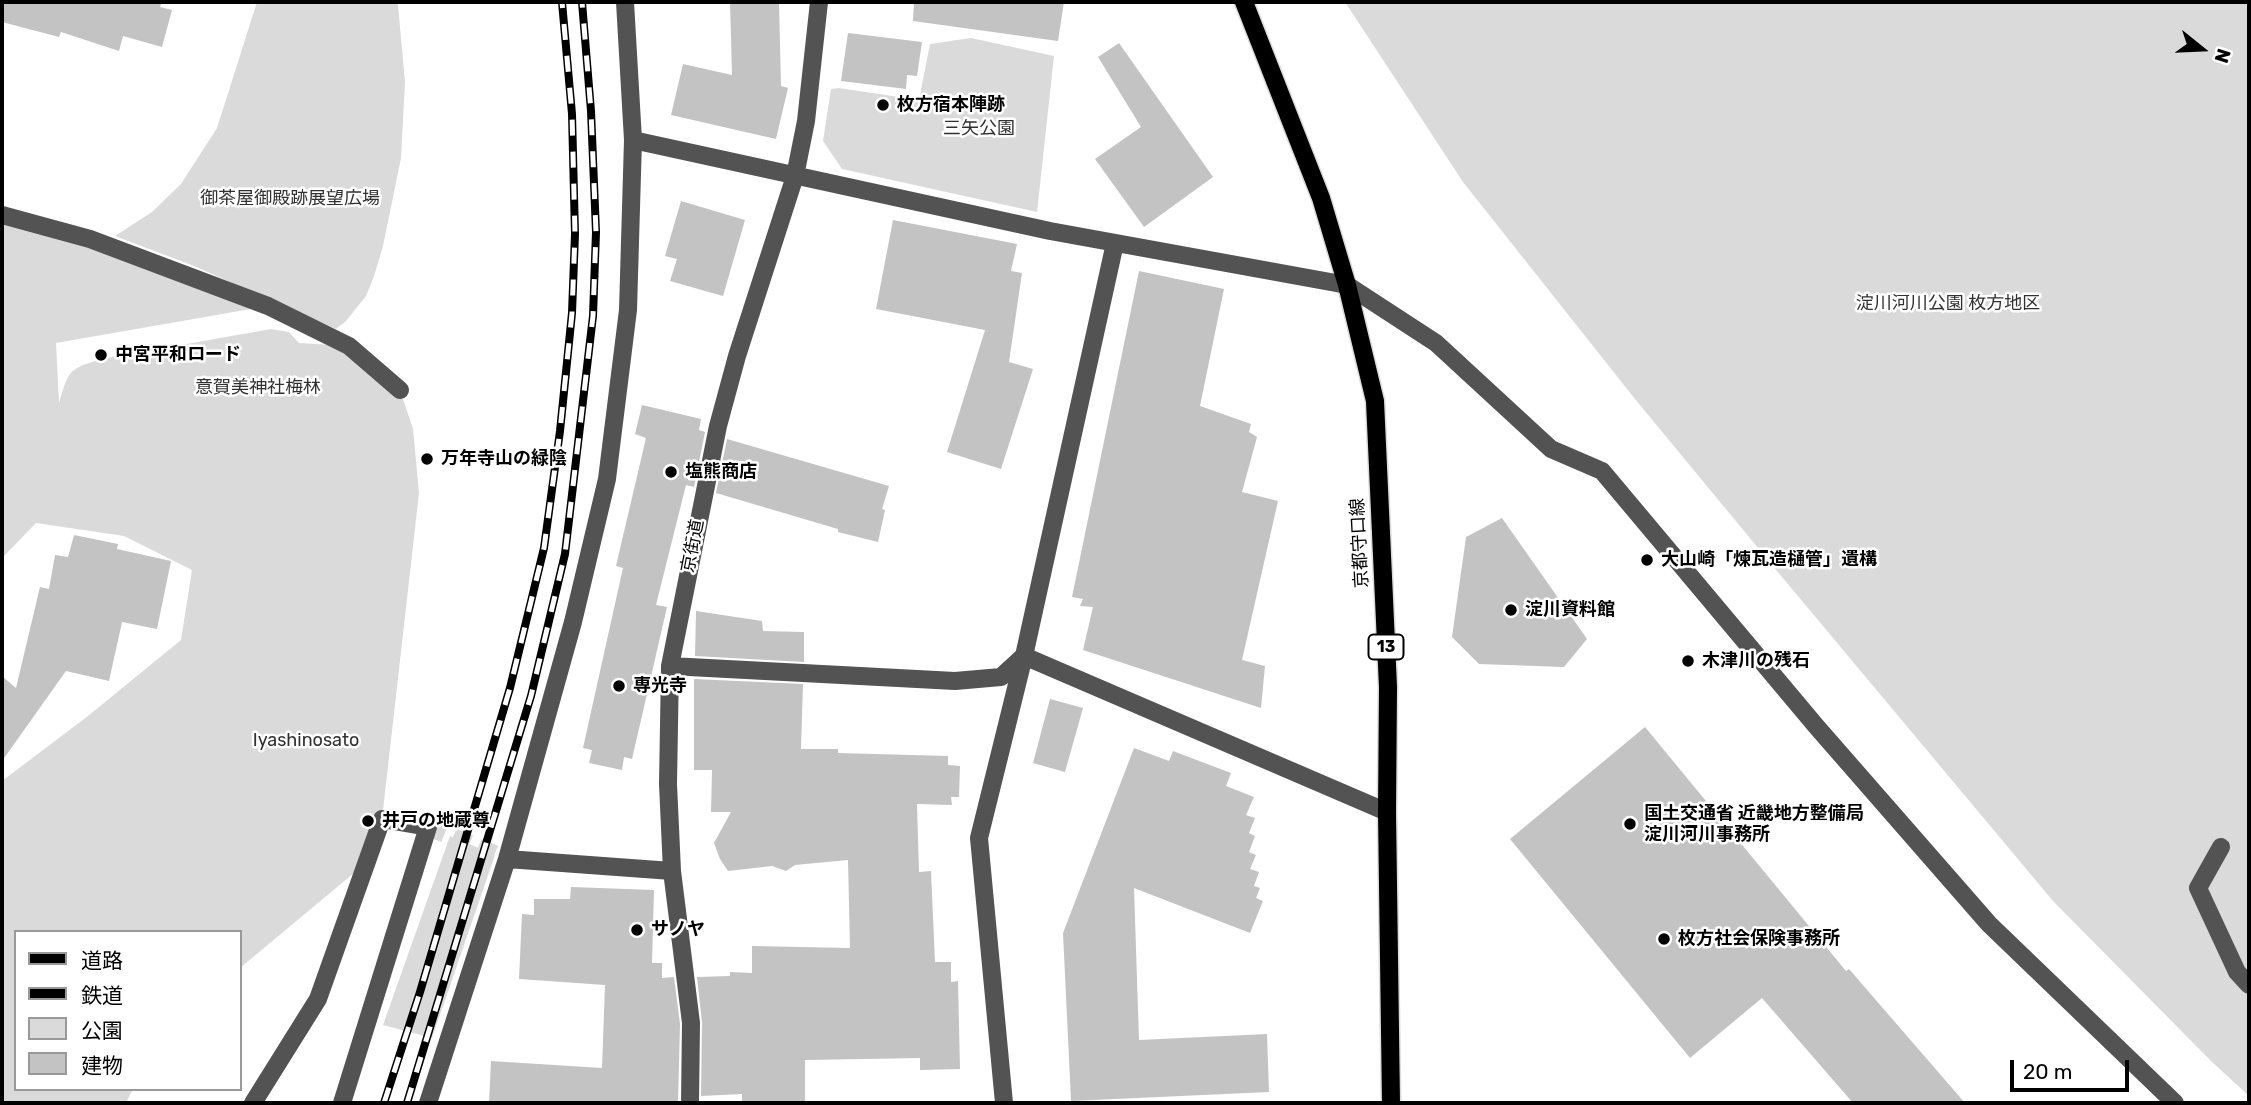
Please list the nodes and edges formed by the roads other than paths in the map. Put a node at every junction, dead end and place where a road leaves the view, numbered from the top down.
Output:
1 (625, 2) edge
2 (819, 2) edge
3 (1244, 2) edge
4 (633, 140) junction
5 (795, 176) junction
6 (2, 215) edge
7 (1115, 243) junction
8 (1347, 285) junction
9 (400, 390) dead end
10 (1024, 656) junction
11 (670, 666) junction
12 (1387, 812) junction
13 (2221, 847) dead end
14 (507, 859) junction
15 (672, 871) junction
16 (2249, 985) edge
17 (253, 1103) edge
18 (342, 1103) edge
19 (428, 1103) edge
20 (690, 1103) edge
21 (1004, 1103) edge
22 (1391, 1103) edge
23 (2175, 1103) edge

1 - 4 street
2 - 5 street, 京街道
3 - 8 main road, 京都守口線 / 13
4 - 5 street
4 - 14 street
5 - 7 street
5 - 11 street, 京街道
6 - 9 street
7 - 8 street
7 - 10 street
8 - 12 main road, 京都守口線 / 13
8 - 23 street
10 - 11 street
10 - 12 street
10 - 21 street
11 - 15 street, 京街道
12 - 22 main road, 京都守口線 / 13
13 - 16 street
14 - 15 street
14 - 19 street
15 - 20 street, 京街道
17 - 18 street

